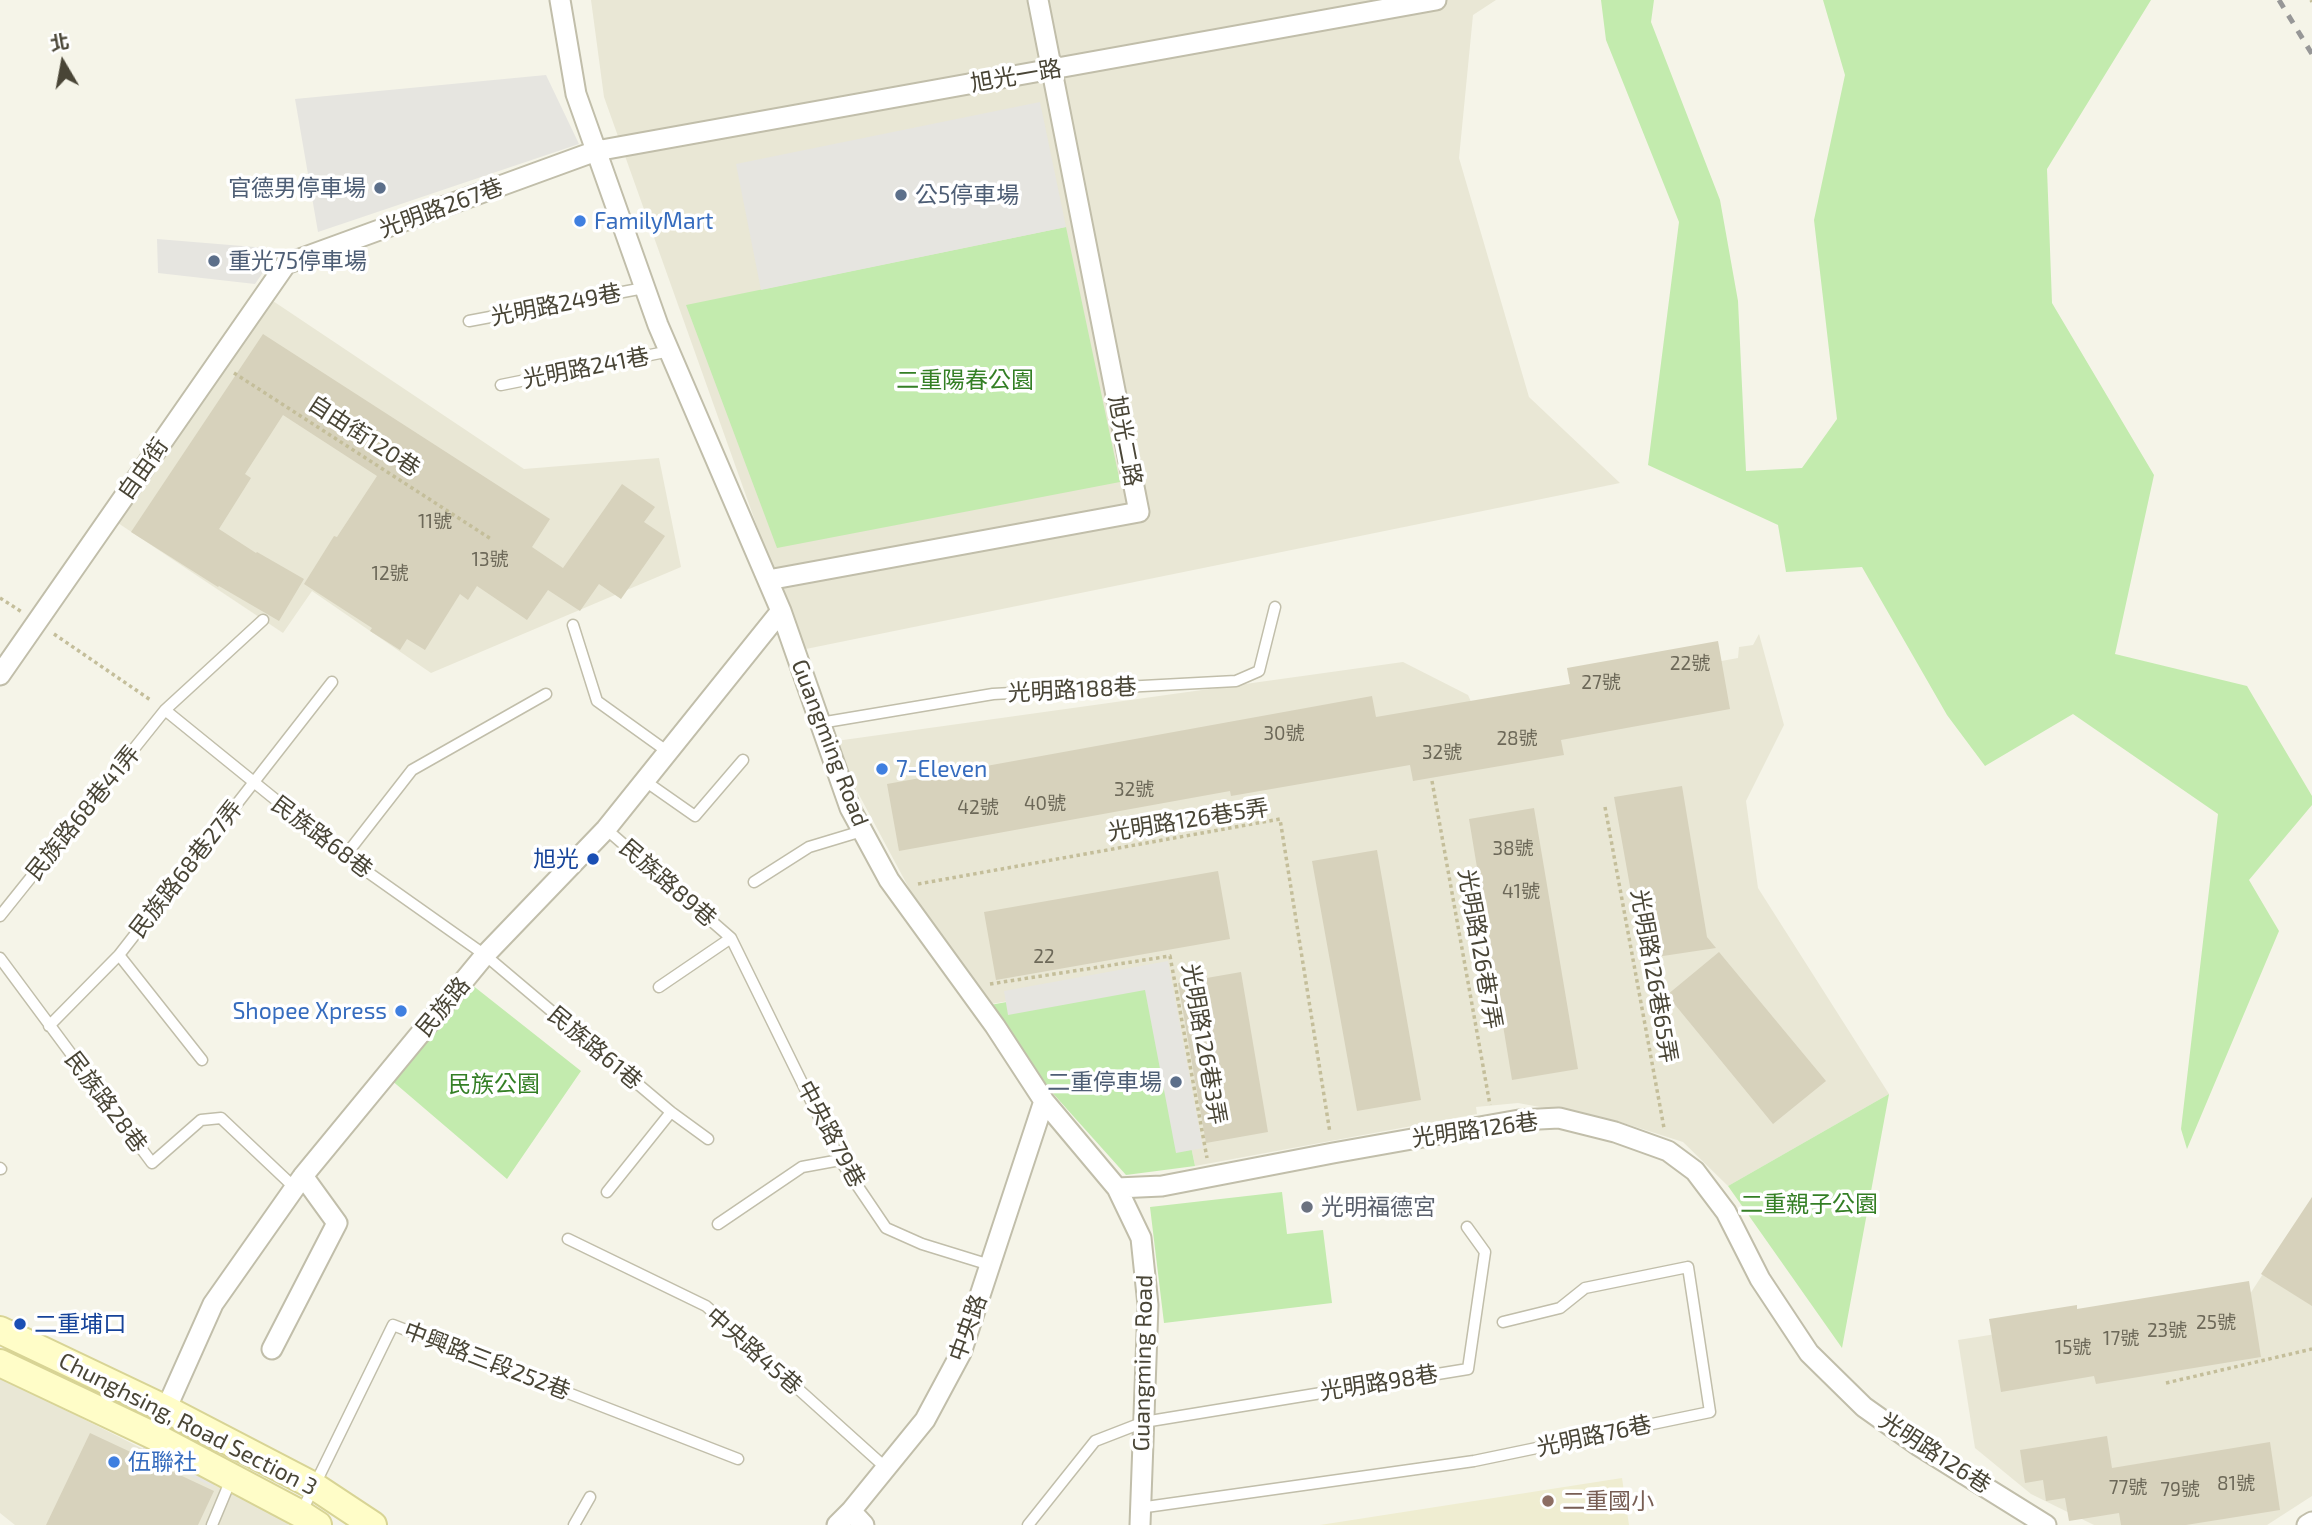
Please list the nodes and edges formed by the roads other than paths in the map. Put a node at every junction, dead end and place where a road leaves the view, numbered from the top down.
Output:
1 (560, 0) edge
2 (1038, 0) edge
3 (1436, 0) edge
4 (1052, 69) junction
5 (596, 151) junction
6 (286, 264) joint
7 (644, 288) junction
8 (469, 321) dead end
9 (670, 351) junction
10 (501, 385) dead end
11 (768, 580) junction
12 (1275, 607) dead end
13 (781, 611) junction
14 (263, 620) dead end
15 (573, 625) dead end
16 (0, 675) edge
17 (332, 682) dead end
18 (546, 694) dead end
19 (165, 710) junction
20 (819, 723) junction
21 (669, 752) junction
22 (744, 760) dead end
23 (645, 781) junction
24 (253, 784) junction
25 (606, 829) junction
26 (862, 831) junction
27 (345, 856) junction
28 (754, 882) dead end
29 (0, 916) edge
30 (731, 938) junction
31 (119, 955) junction
32 (485, 955) junction
33 (0, 958) edge
34 (659, 987) dead end
35 (49, 1026) junction
36 (202, 1060) dead end
37 (1044, 1101) junction
38 (671, 1112) junction
39 (708, 1139) dead end
40 (840, 1160) junction
41 (299, 1182) junction
42 (1117, 1188) junction
43 (607, 1192) dead end
44 (718, 1224) dead end
45 (1467, 1227) dead end
46 (568, 1239) dead end
47 (990, 1265) junction
48 (1503, 1322) dead end
49 (0, 1330) edge
50 (272, 1349) dead end
51 (0, 1363) edge
52 (166, 1409) junction
53 (1144, 1422) junction
54 (154, 1436) junction
55 (738, 1459) dead end
56 (886, 1468) junction
57 (232, 1477) junction
58 (314, 1486) junction
59 (590, 1496) dead end
60 (1139, 1517) edge
61 (309, 1519) edge
62 (851, 1520) edge
63 (2312, 1522) edge
64 (212, 1525) edge
65 (373, 1525) edge
66 (574, 1525) edge
67 (1028, 1525) edge
68 (2046, 1525) edge
69 (2307, 1525) edge

1 - 5 street, Guangming Road
2 - 4 street, 旭光二路
3 - 4 street, 旭光一路
4 - 5 street, 旭光一路
4 - 11 street, 旭光二路
5 - 6 street, 光明路267巷
5 - 7 street, Guangming Road
6 - 16 street, 自由街
7 - 8 lane, 光明路249巷
7 - 9 street, Guangming Road
9 - 10 lane, 光明路241巷
9 - 11 street, Guangming Road
11 - 13 street, Guangming Road
12 - 20 lane, 光明路188巷
13 - 20 street, Guangming Road
13 - 21 street, 民族路
14 - 19 lane, 民族路68巷41弄
15 - 21 lane
17 - 24 lane, 民族路68巷27弄
18 - 27 lane
19 - 24 lane, 民族路68巷
19 - 29 lane, 民族路68巷41弄
20 - 26 street, Guangming Road
21 - 23 street, 民族路
22 - 23 lane
23 - 25 street, 民族路
24 - 27 lane, 民族路68巷
24 - 31 lane, 民族路68巷27弄
25 - 30 lane, 民族路89巷
25 - 32 street, 民族路
26 - 28 lane
26 - 37 street, Guangming Road
27 - 32 lane, 民族路68巷
30 - 34 lane
30 - 40 lane, 中央路79巷
31 - 35 lane, 民族路68巷27弄
31 - 36 lane, 民族路68巷27弄
32 - 38 lane, 民族路61巷
32 - 41 street, 民族路
33 - 35 lane
35 - 41 lane, 民族路28巷
37 - 42 street, Guangming Road
37 - 47 street, 中央路
38 - 39 lane, 民族路61巷
38 - 43 lane
40 - 44 lane
40 - 47 lane, 中央路79巷
41 - 50 street
41 - 52 street, 民族路
42 - 53 street, Guangming Road
42 - 68 street, 光明路126巷
45 - 53 lane, 光明路98巷
46 - 56 lane, 中央路45巷
47 - 56 street, 中央路
48 - 60 lane, 光明路76巷
49 - 52 main road, Chunghsing, Road Section 3
51 - 54 main road
52 - 54 street, 民族路
52 - 58 main road, Chunghsing, Road Section 3
53 - 60 street, Guangming Road
53 - 67 lane
54 - 57 main road
55 - 58 lane, 中興路三段252巷
56 - 62 street, 中央路
57 - 61 main road
57 - 64 lane
58 - 61 lane, 中興路三段252巷
58 - 65 main road, Chunghsing, Road Section 3
59 - 66 lane
63 - 69 street

